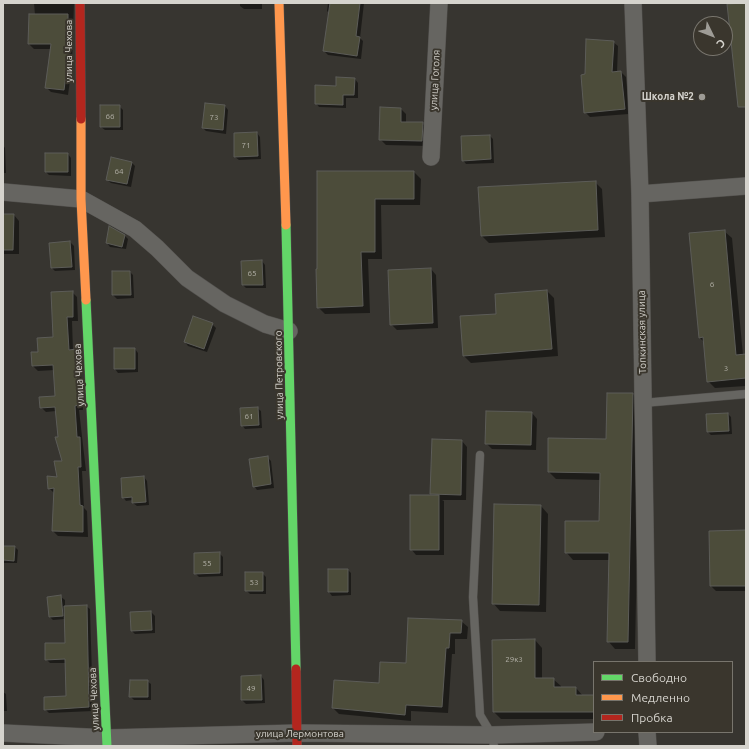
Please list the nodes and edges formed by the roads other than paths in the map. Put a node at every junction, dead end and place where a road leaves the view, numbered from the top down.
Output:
1 (80, 3) edge
2 (279, 3) edge
3 (439, 3) edge
4 (633, 3) edge
5 (431, 157) dead end
6 (746, 186) edge
7 (3, 192) edge
8 (640, 194) junction
9 (81, 199) junction
10 (289, 331) junction
11 (746, 394) edge
12 (643, 403) junction
13 (480, 455) dead end
14 (647, 661) edge
15 (593, 732) edge
16 (3, 733) edge
17 (648, 733) edge
18 (297, 740) edge
19 (493, 740) edge
20 (107, 742) edge
21 (648, 746) edge

1 - 9 street, улица Чехова
2 - 10 street, улица Петровского
3 - 5 street, улица Гоголя
4 - 8 street, Топкинская улица
6 - 8 street
7 - 9 street
8 - 12 street, Топкинская улица
9 - 10 street
9 - 20 street, улица Чехова
10 - 18 street, улица Петровского
11 - 12 lane
12 - 14 street, Топкинская улица
13 - 19 lane
15 - 19 street, улица Лермонтова
16 - 20 street, улица Лермонтова
17 - 21 street
18 - 19 street, улица Лермонтова
18 - 20 street, улица Лермонтова

